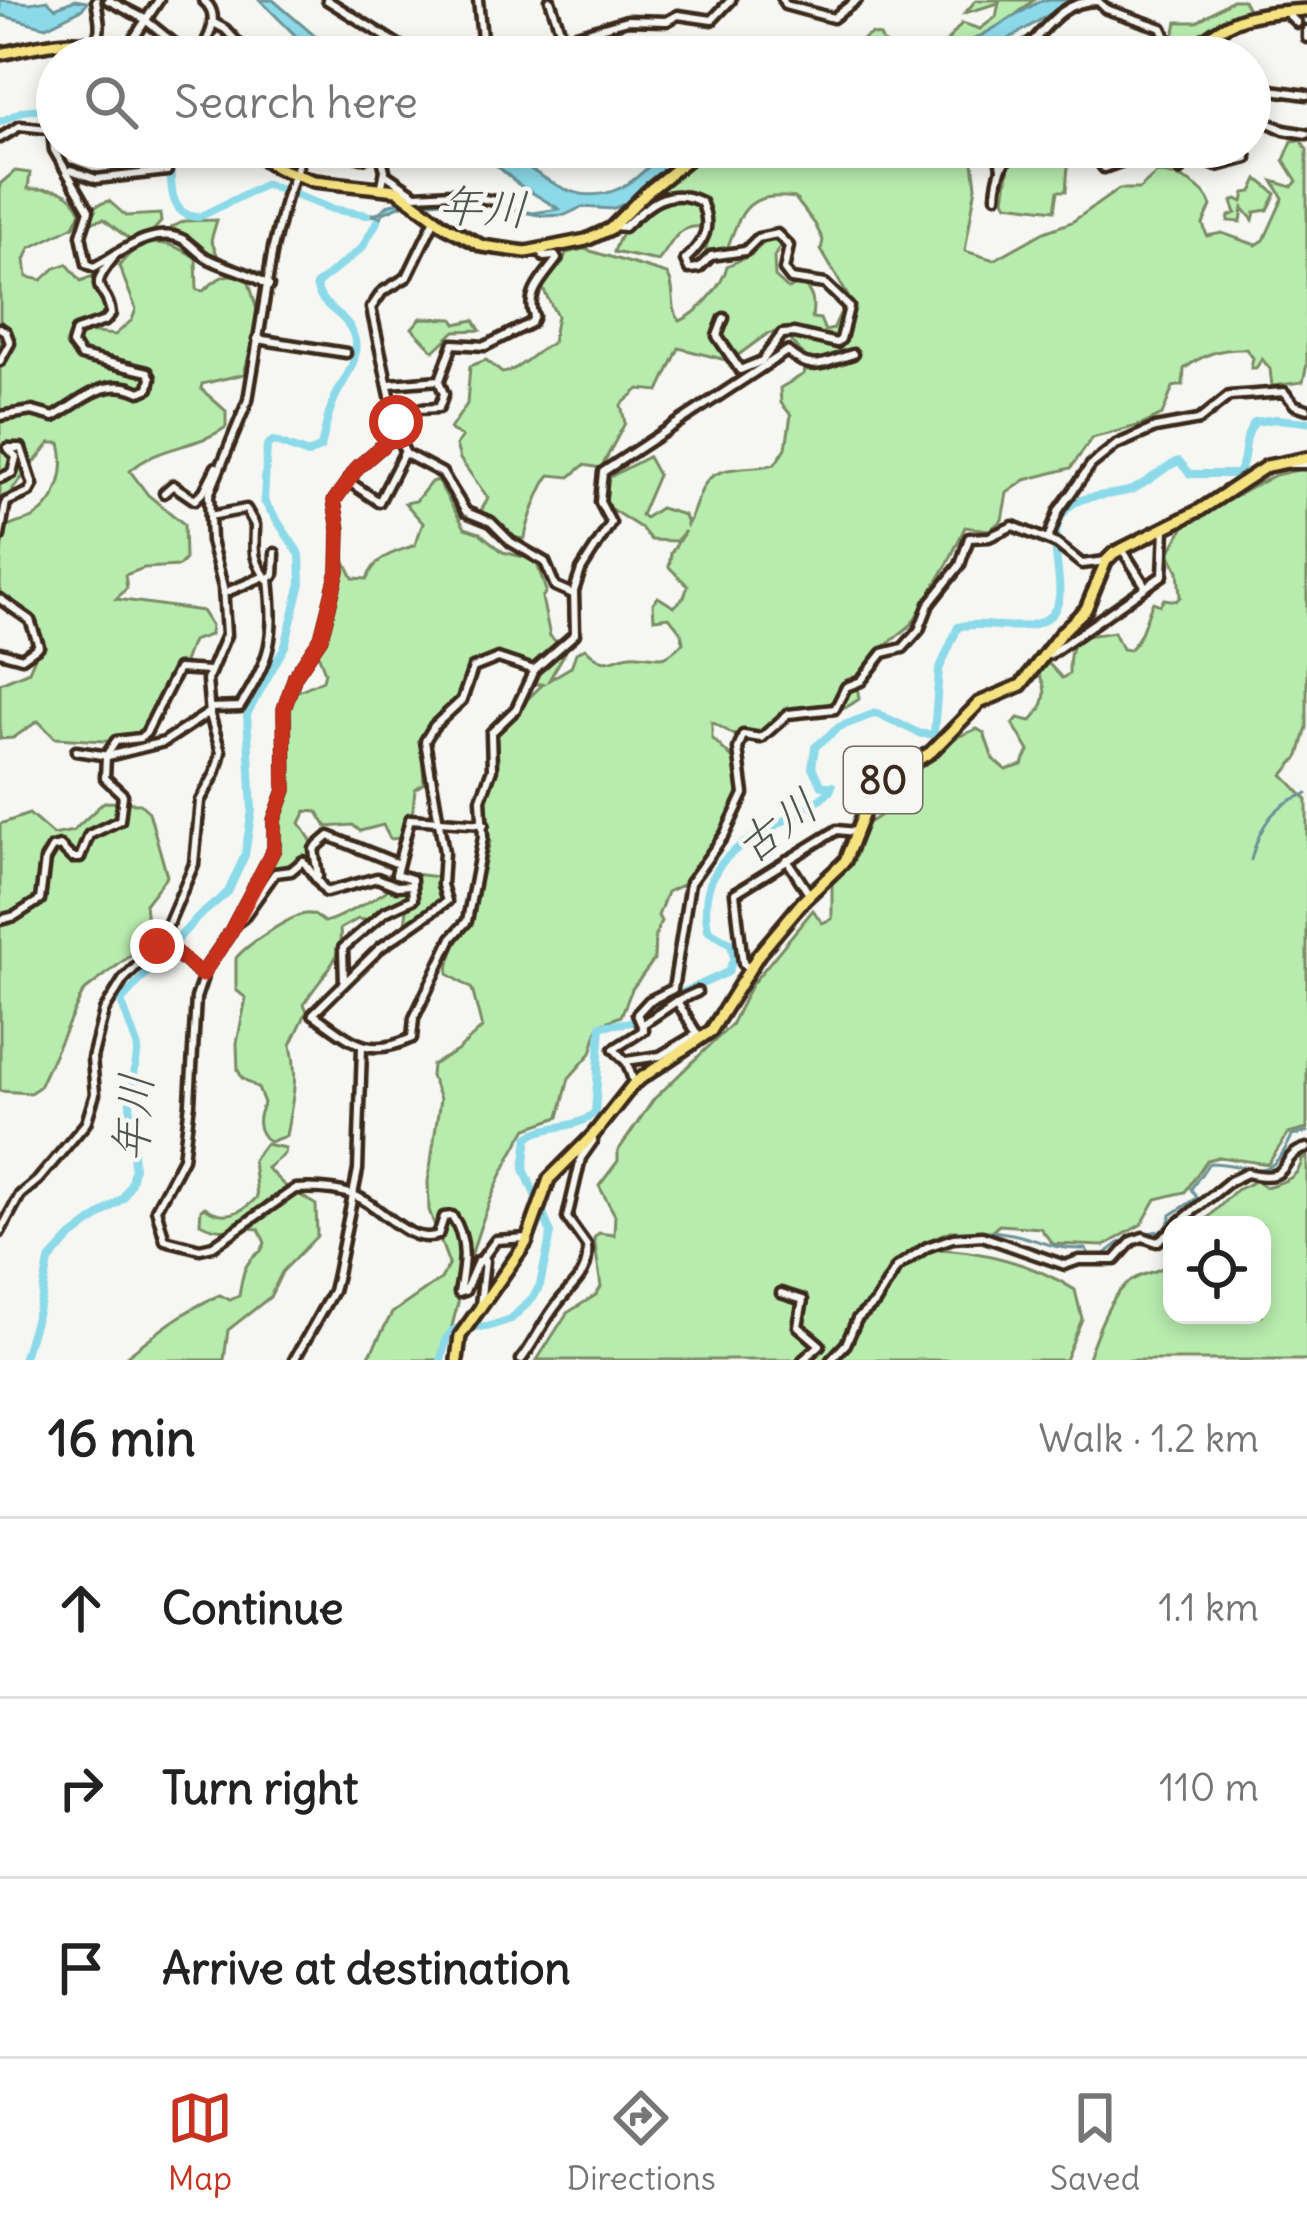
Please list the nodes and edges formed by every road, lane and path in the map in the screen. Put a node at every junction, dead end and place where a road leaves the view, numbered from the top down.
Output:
1 (96, 0) edge
2 (108, 0) edge
3 (159, 0) edge
4 (202, 0) edge
5 (326, 0) edge
6 (478, 0) edge
7 (550, 0) edge
8 (730, 0) edge
9 (783, 0) edge
10 (857, 0) edge
11 (1285, 11) junction
12 (1307, 12) edge
13 (146, 21) junction
14 (212, 22) junction
15 (1297, 22) dead end
16 (97, 36) edge
17 (137, 36) edge
18 (166, 36) edge
19 (205, 36) edge
20 (232, 36) edge
21 (384, 36) edge
22 (482, 36) edge
23 (563, 36) edge
24 (577, 36) edge
25 (1037, 36) edge
26 (1166, 36) edge
27 (1211, 36) edge
28 (36, 47) edge
29 (0, 54) edge
30 (1271, 90) edge
31 (1307, 95) edge
32 (1271, 125) edge
33 (36, 128) edge
34 (1307, 134) edge
35 (0, 139) edge
36 (167, 168) edge
37 (274, 168) edge
38 (296, 168) edge
39 (382, 168) edge
40 (677, 168) edge
41 (1001, 168) edge
42 (1003, 168) edge
43 (69, 169) joint
44 (1002, 172) junction
45 (384, 180) junction
46 (291, 181) junction
47 (996, 196) dead end
48 (500, 202) dead end
49 (435, 219) junction
50 (614, 226) junction
51 (541, 251) junction
52 (113, 258) junction
53 (269, 286) junction
54 (724, 318) dead end
55 (0, 328) edge
56 (257, 339) junction
57 (346, 353) dead end
58 (853, 354) dead end
59 (0, 361) edge
60 (439, 381) junction
61 (389, 384) junction
62 (1307, 409) edge
63 (394, 410) junction
64 (0, 416) edge
65 (397, 433) junction
66 (8, 448) junction
67 (404, 453) junction
68 (0, 455) edge
69 (1307, 461) edge
70 (220, 466) junction
71 (0, 478) edge
72 (348, 481) junction
73 (164, 493) dead end
74 (210, 516) junction
75 (1165, 527) junction
76 (0, 536) edge
77 (1048, 539) junction
78 (1122, 549) junction
79 (275, 553) dead end
80 (1106, 561) junction
81 (1128, 561) junction
82 (1120, 568) dead end
83 (267, 578) junction
84 (1144, 584) junction
85 (224, 593) junction
86 (573, 594) junction
87 (0, 599) edge
88 (0, 652) edge
89 (1041, 660) junction
90 (209, 670) junction
91 (534, 670) junction
92 (210, 710) junction
93 (76, 751) dead end
94 (106, 756) junction
95 (438, 820) junction
96 (484, 824) junction
97 (856, 832) junction
98 (788, 860) junction
99 (398, 864) junction
100 (318, 880) junction
101 (412, 885) junction
102 (809, 894) junction
103 (0, 920) edge
104 (236, 922) junction
105 (163, 942) junction
106 (749, 970) junction
107 (202, 975) junction
108 (344, 983) junction
109 (698, 992) dead end
110 (677, 1001) junction
111 (641, 1020) junction
112 (362, 1047) junction
113 (626, 1061) junction
114 (634, 1083) junction
115 (606, 1117) junction
116 (1307, 1148) edge
117 (354, 1195) junction
118 (1188, 1216) edge
119 (0, 1232) edge
120 (1163, 1237) edge
121 (528, 1238) junction
122 (482, 1259) junction
123 (781, 1293) dead end
124 (480, 1306) junction
125 (294, 1360) edge
126 (457, 1360) edge
127 (521, 1360) edge
128 (803, 1360) edge
129 (831, 1360) edge

1 - 16 street
2 - 13 street
3 - 13 street
4 - 14 street
5 - 21 street
6 - 22 street
7 - 23 street
8 - 24 street
9 - 10 street
11 - 12 main road
11 - 15 street
11 - 27 main road
13 - 17 street
13 - 18 street
14 - 19 street
14 - 20 street
25 - 26 street
28 - 29 main road
30 - 31 street
32 - 34 street
33 - 35 street
36 - 43 street
37 - 46 main road
38 - 46 street
39 - 45 street
40 - 50 main road
41 - 44 street
42 - 44 street
43 - 52 street
44 - 47 street
45 - 46 main road
45 - 48 street
45 - 49 main road
46 - 53 street
49 - 51 main road
49 - 61 street
50 - 51 main road
50 - 54 street
51 - 60 street
52 - 53 street
52 - 64 street
53 - 56 street
55 - 59 street
56 - 57 street
56 - 70 street
58 - 86 street
60 - 61 street
60 - 63 street
61 - 63 street
62 - 77 street
63 - 65 street
65 - 67 street
65 - 72 street
66 - 68 street
66 - 71 street
66 - 76 street
67 - 72 street
67 - 86 street
69 - 75 main road, 80
70 - 73 street
70 - 74 street
72 - 104 street
74 - 83 street
74 - 85 street
75 - 78 main road, 80
75 - 84 street
77 - 80 street
77 - 111 street
78 - 80 main road, 80
78 - 81 street
79 - 83 street
80 - 89 main road, 80
81 - 82 street
81 - 84 street
83 - 85 street
83 - 92 street
84 - 89 street
85 - 90 street
86 - 91 street
87 - 88 street
89 - 97 main road, 80
90 - 92 street
90 - 94 street
91 - 95 street
91 - 96 street
92 - 94 street
92 - 105 street
93 - 94 street
94 - 103 street
95 - 96 street
95 - 99 street
95 - 108 street
96 - 112 street
97 - 98 street
97 - 102 main road, 80
98 - 102 street
98 - 106 street
99 - 100 street
99 - 101 street
100 - 101 street
100 - 104 street
101 - 108 street
102 - 106 main road, 80
104 - 107 street
105 - 107 street
105 - 119 street
106 - 114 main road, 80
107 - 117 street
108 - 112 street
109 - 110 street
110 - 111 street
110 - 113 street
111 - 113 street
112 - 117 street
113 - 114 street
114 - 115 main road, 80
115 - 121 main road, 80
115 - 127 street
116 - 118 street
117 - 122 street
117 - 125 street
120 - 129 street
121 - 122 street
121 - 124 main road, 80
122 - 124 street
123 - 128 street
124 - 126 main road, 80

